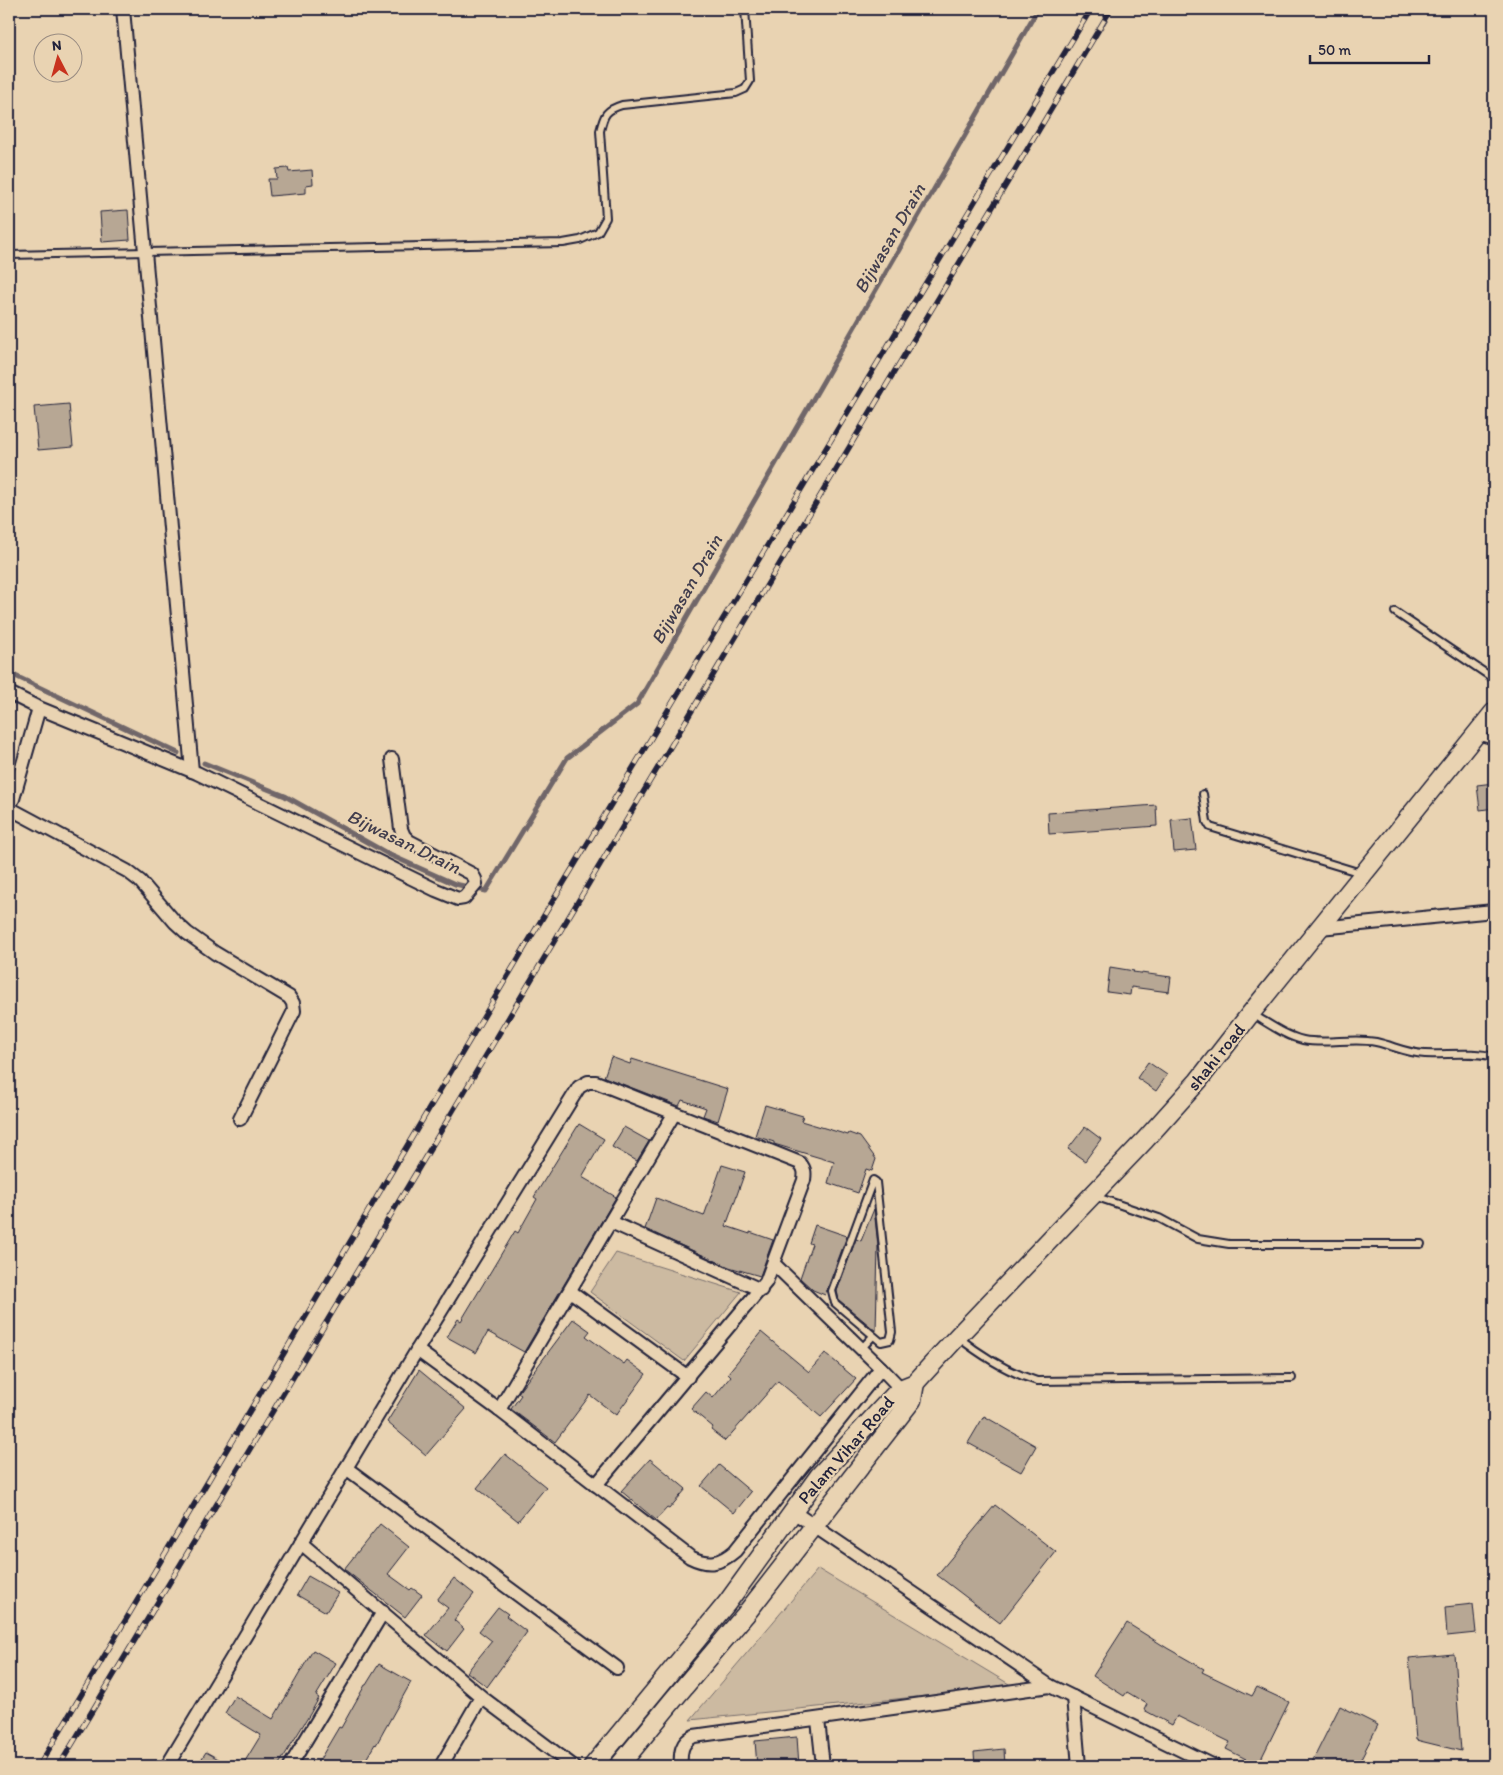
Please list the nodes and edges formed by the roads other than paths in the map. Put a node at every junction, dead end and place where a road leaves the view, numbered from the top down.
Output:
1 (123, 9) edge
2 (745, 9) edge
3 (145, 253) junction
4 (9, 255) edge
5 (1395, 612) dead end
6 (1494, 679) edge
7 (9, 693) edge
8 (39, 708) junction
9 (1494, 712) edge
10 (1475, 736) junction
11 (1494, 741) edge
12 (392, 759) dead end
13 (192, 771) junction
14 (1203, 794) dead end
15 (9, 807) edge
16 (1364, 874) junction
17 (1494, 911) edge
18 (1320, 928) junction
19 (1250, 1013) junction
20 (1494, 1056) edge
21 (674, 1114) junction
22 (240, 1119) dead end
23 (1092, 1196) junction
24 (611, 1222) junction
25 (1421, 1244) dead end
26 (774, 1264) junction
27 (761, 1290) junction
28 (570, 1291) junction
29 (873, 1336) junction
30 (957, 1337) junction
31 (861, 1349) junction
32 (417, 1350) junction
33 (881, 1368) junction
34 (688, 1377) junction
35 (1292, 1378) dead end
36 (909, 1390) junction
37 (499, 1410) junction
38 (346, 1468) junction
39 (596, 1485) junction
40 (792, 1511) junction
41 (813, 1526) junction
42 (301, 1543) junction
43 (382, 1612) junction
44 (617, 1668) dead end
45 (1050, 1686) junction
46 (481, 1697) junction
47 (1073, 1697) junction
48 (818, 1720) junction
49 (167, 1766) edge
50 (290, 1766) edge
51 (440, 1766) edge
52 (573, 1766) edge
53 (593, 1766) edge
54 (619, 1766) edge
55 (681, 1766) edge
56 (823, 1766) edge
57 (1079, 1766) edge
58 (1214, 1766) edge

1 - 3 street
2 - 3 lane
3 - 4 lane
3 - 13 street
5 - 6 lane
7 - 8 street
8 - 13 street
8 - 15 street
9 - 10 street, shahi road
10 - 11 lane
10 - 16 street, shahi road
12 - 13 street
14 - 16 lane
15 - 22 street
16 - 18 street, shahi road
17 - 18 street
18 - 19 street, shahi road
19 - 20 lane
19 - 23 street, shahi road
21 - 24 street
21 - 26 street
21 - 32 street
23 - 25 lane
23 - 30 street, shahi road
24 - 27 street
24 - 28 street
26 - 27 street
26 - 31 street
27 - 34 street
28 - 34 street
28 - 37 street
29 - 29 lane
29 - 31 lane
30 - 35 lane
30 - 36 street, shahi road
31 - 33 street
32 - 37 street
32 - 38 street
33 - 36 street
33 - 39 street
34 - 39 street
36 - 40 street, Palam Vihar Road
36 - 41 street, Palam Vihar Road
37 - 39 street
38 - 42 street
38 - 44 street
40 - 41 street
40 - 53 street, Palam Vihar Road
41 - 45 street
41 - 54 street, Palam Vihar Road
42 - 43 street
42 - 49 street
43 - 46 street
43 - 50 street
45 - 47 street
45 - 48 street
46 - 51 street
46 - 52 street
47 - 57 street
47 - 58 street
48 - 55 street
48 - 56 street

